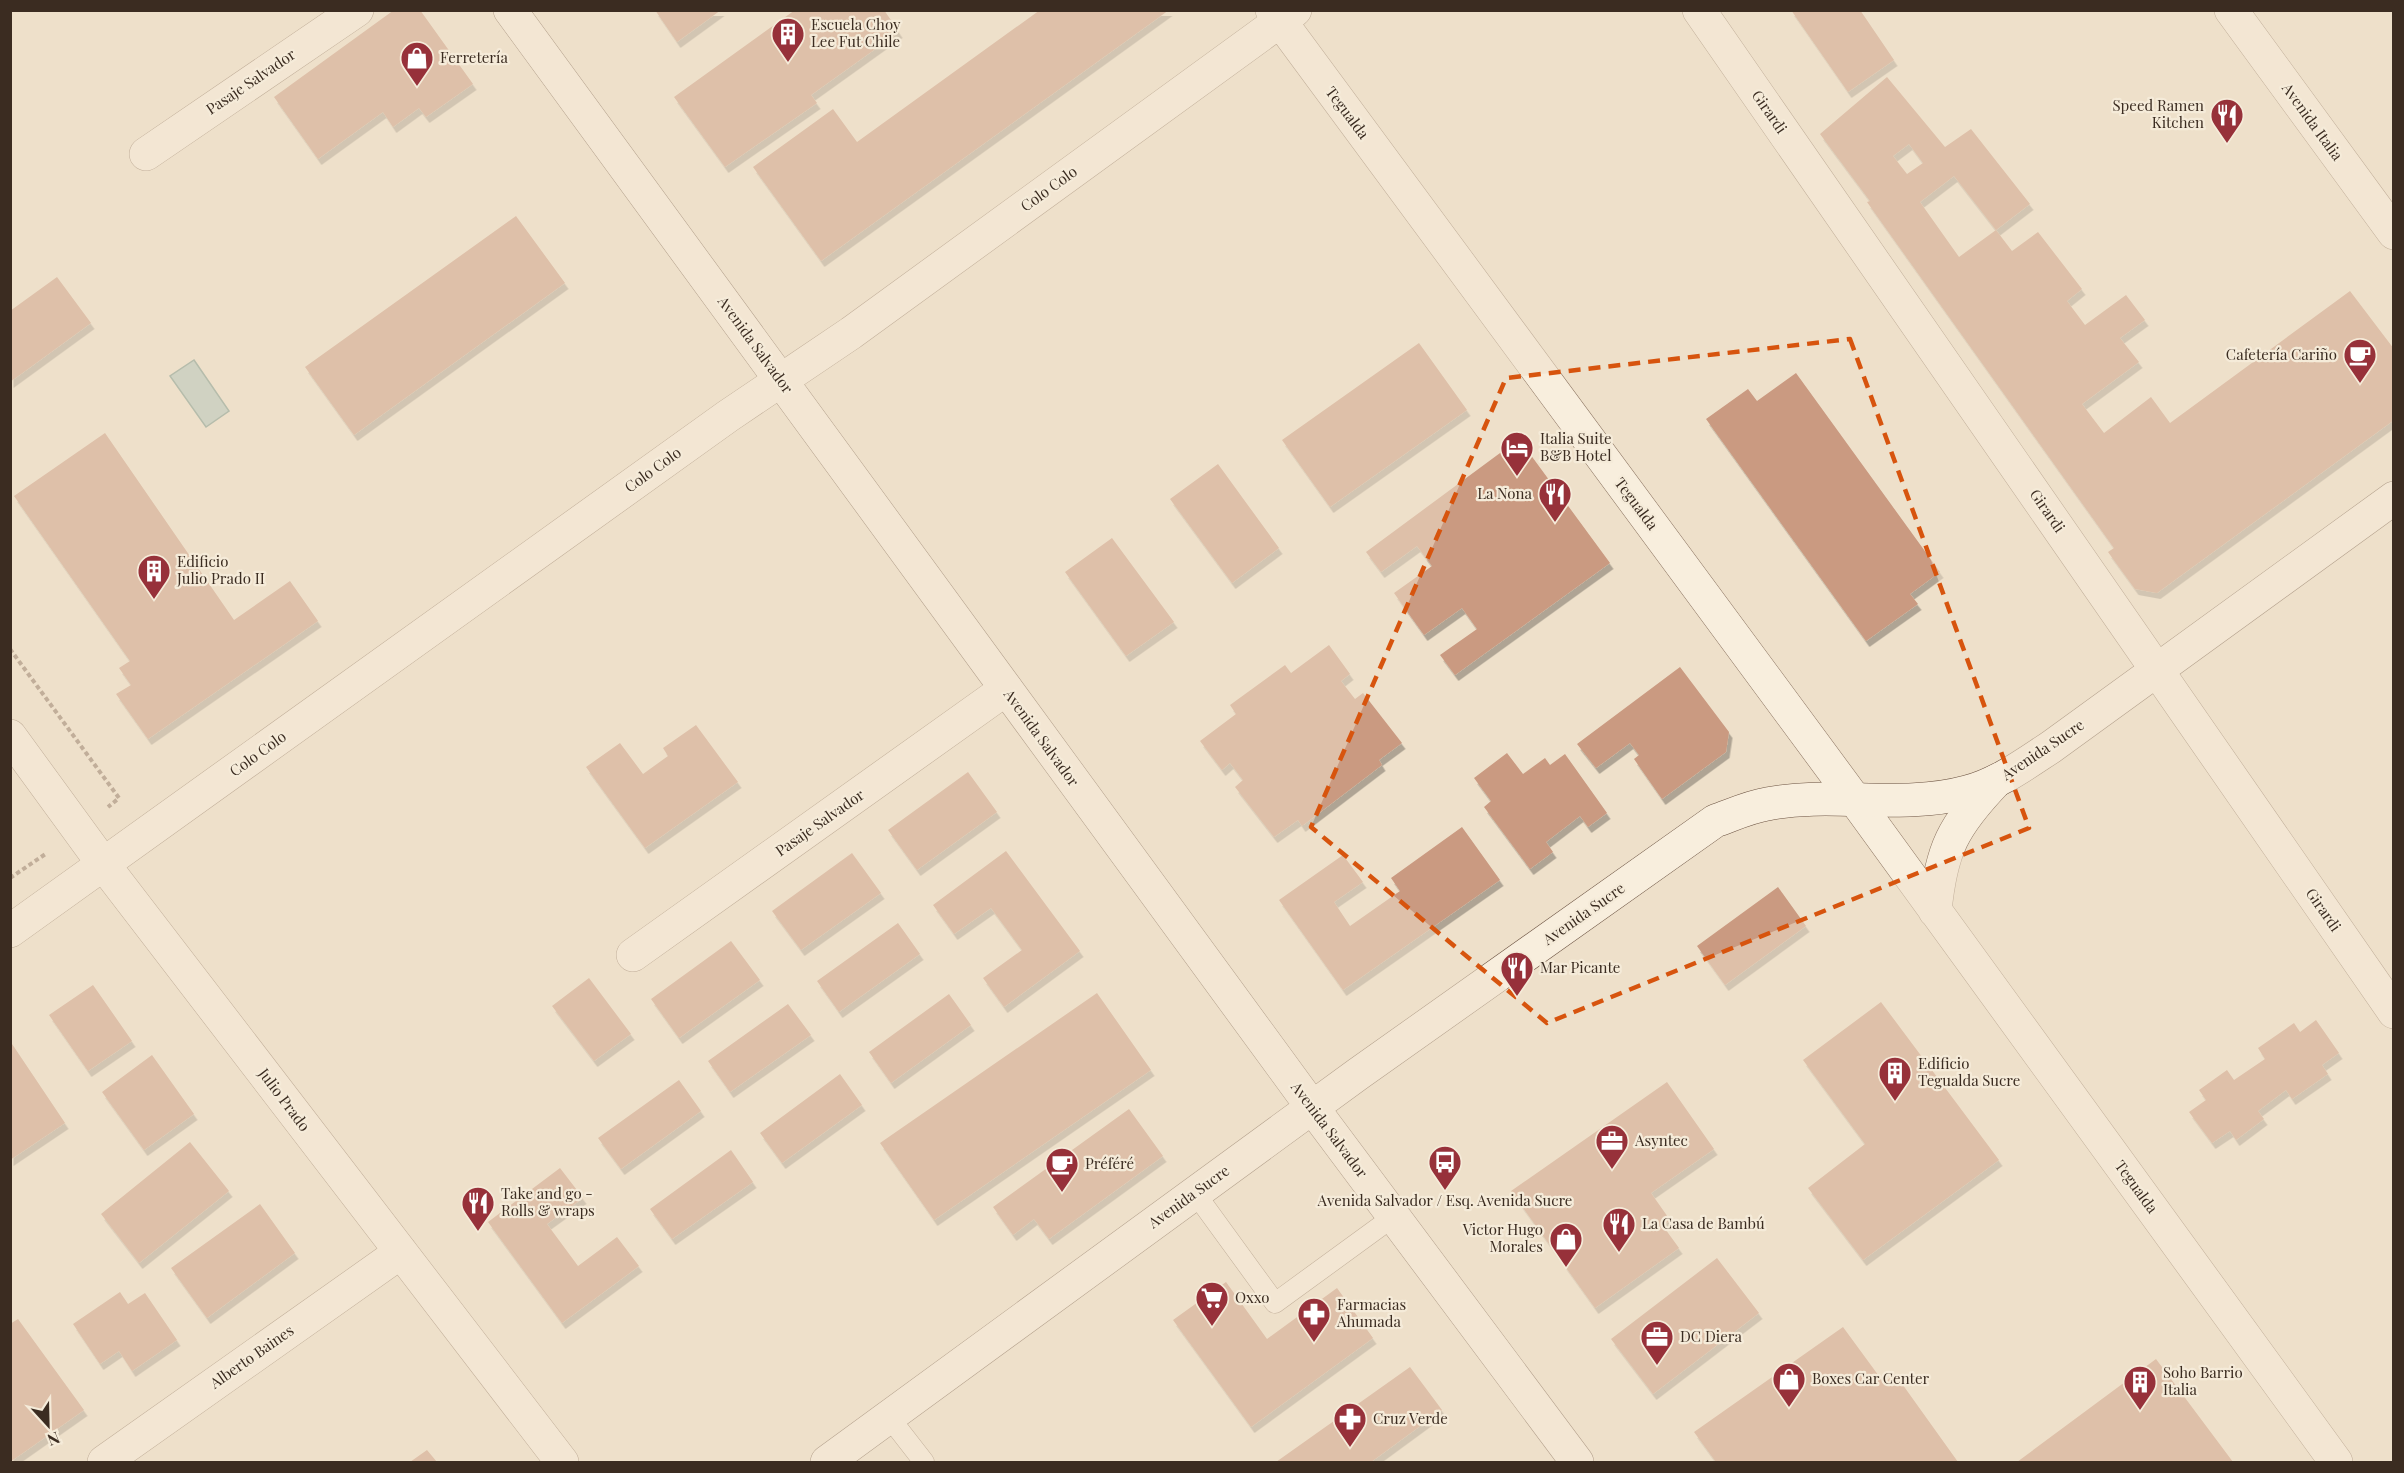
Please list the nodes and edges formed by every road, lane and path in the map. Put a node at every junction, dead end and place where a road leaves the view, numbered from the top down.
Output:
1 (357, 10) edge
2 (510, 10) edge
3 (1699, 10) edge
4 (2231, 10) edge
5 (1282, 14) edge
6 (146, 154) dead end
7 (2394, 233) edge
8 (780, 380) junction
9 (2394, 498) edge
10 (2156, 671) junction
11 (1006, 689) junction
12 (10, 736) edge
13 (1996, 781) junction
14 (1855, 800) junction
15 (104, 865) junction
16 (1935, 911) junction
17 (10, 931) edge
18 (633, 955) dead end
19 (2394, 1012) edge
20 (1312, 1107) junction
21 (1195, 1193) junction
22 (1393, 1217) junction
23 (401, 1252) junction
24 (889, 1417) junction
25 (104, 1462) edge
26 (562, 1462) edge
27 (827, 1462) edge
28 (924, 1462) edge
29 (1576, 1462) edge
30 (2336, 1462) edge

1 - 6 street, Pasaje Salvador
2 - 8 street, Avenida Salvador
3 - 10 street, Girardi
4 - 7 street, Avenida Italia
5 - 8 street, Colo Colo
5 - 14 street, Tegualda
8 - 11 street, Avenida Salvador
8 - 15 street, Colo Colo
9 - 10 street, Avenida Sucre
10 - 13 street, Avenida Sucre
10 - 19 street, Girardi
11 - 18 street, Pasaje Salvador
11 - 20 street, Avenida Salvador
12 - 15 street, Julio Prado
13 - 14 street, Avenida Sucre
13 - 16 street
14 - 16 street, Tegualda
14 - 20 street, Avenida Sucre
15 - 17 street, Colo Colo
15 - 23 street, Julio Prado
16 - 30 street, Tegualda
20 - 21 street, Avenida Sucre
20 - 22 street, Avenida Salvador
21 - 22 lane
21 - 24 street, Avenida Sucre
22 - 29 street, Avenida Salvador
23 - 25 street, Alberto Baines
23 - 26 street, Julio Prado
24 - 27 street, Avenida Sucre
24 - 28 lane

